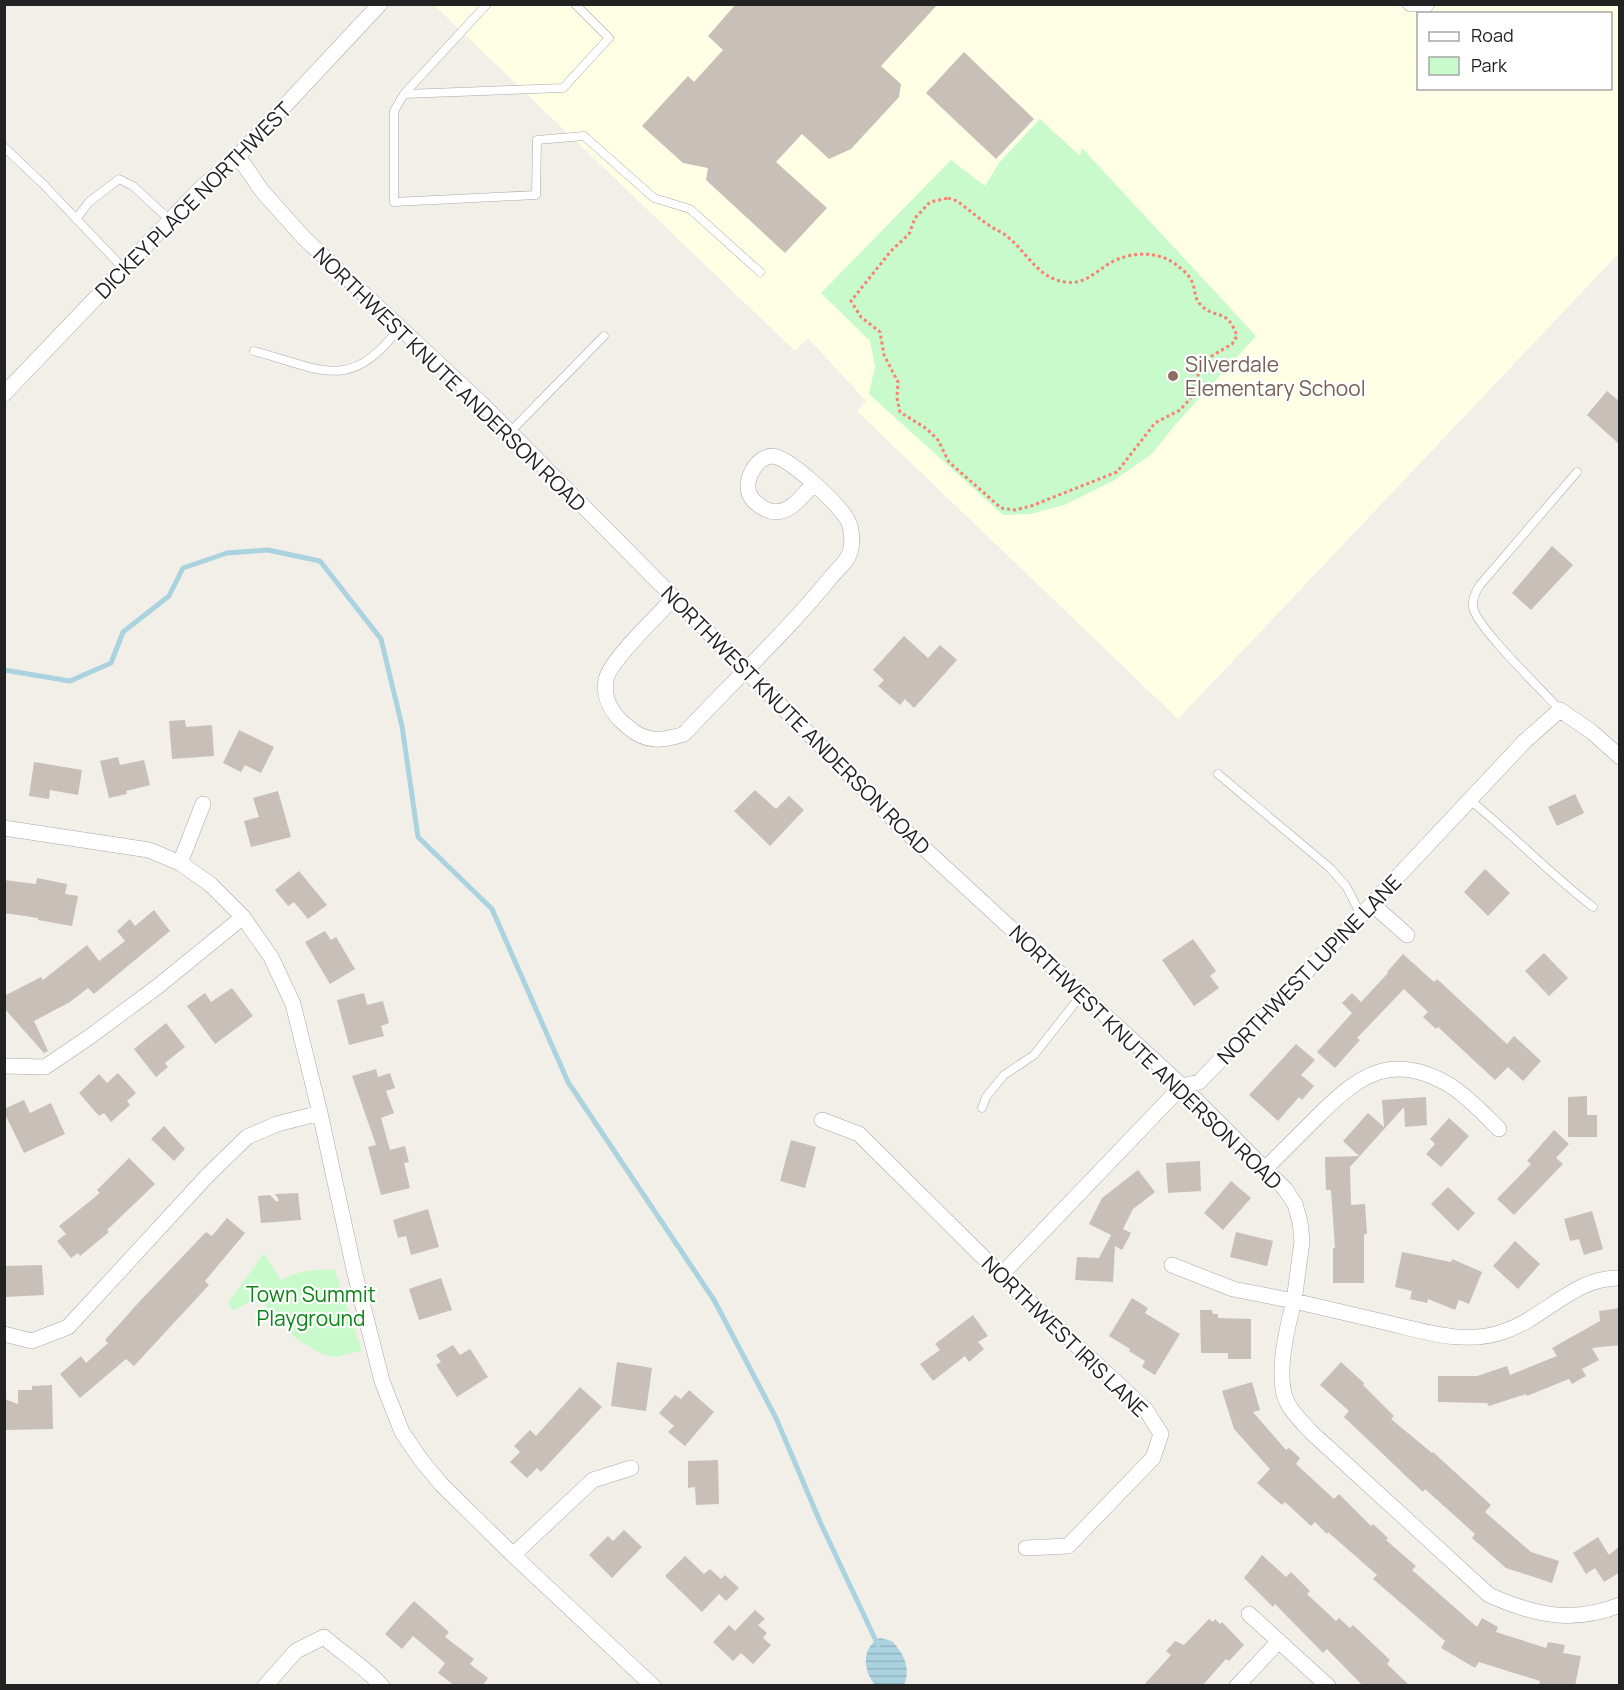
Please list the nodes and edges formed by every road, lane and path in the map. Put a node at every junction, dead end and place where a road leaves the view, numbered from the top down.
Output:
1 (380, 4) edge
2 (487, 4) edge
3 (575, 4) edge
4 (1406, 4) edge
5 (1431, 4) edge
6 (404, 94) junction
7 (4, 147) edge
8 (238, 156) junction
9 (930, 202) joint
10 (76, 219) junction
11 (170, 220) junction
12 (124, 269) junction
13 (760, 272) dead end
14 (400, 327) junction
15 (604, 336) dead end
16 (254, 351) dead end
17 (4, 394) edge
18 (510, 432) junction
19 (1577, 472) dead end
20 (813, 484) dead end
21 (674, 598) junction
22 (746, 670) junction
23 (1560, 710) junction
24 (1620, 757) edge
25 (1218, 774) dead end
26 (1470, 800) junction
27 (203, 804) dead end
28 (4, 828) edge
29 (180, 863) junction
30 (1593, 907) dead end
31 (1367, 909) junction
32 (243, 917) junction
33 (1407, 935) dead end
34 (1082, 994) junction
35 (4, 1066) edge
36 (1182, 1086) junction
37 (982, 1108) dead end
38 (320, 1113) junction
39 (822, 1120) dead end
40 (1499, 1129) dead end
41 (1266, 1169) junction
42 (1172, 1265) dead end
43 (1001, 1275) junction
44 (1620, 1278) edge
45 (1294, 1301) junction
46 (4, 1334) edge
47 (631, 1468) dead end
48 (1026, 1548) dead end
49 (513, 1555) junction
50 (1620, 1605) edge
51 (1249, 1614) dead end
52 (1279, 1641) junction
53 (265, 1686) edge
54 (382, 1686) edge
55 (653, 1686) edge
56 (1237, 1686) edge
57 (1328, 1686) edge

1 - 8 street, DICKEY PLACE NORTHWEST
2 - 6 lane
3 - 6 lane
4 - 5 lane
6 - 13 lane
7 - 10 lane
8 - 11 street, DICKEY PLACE NORTHWEST
8 - 14 street, NORTHWEST KNUTE ANDERSON ROAD
9 - 9 path
10 - 11 lane
10 - 12 lane
11 - 12 street, DICKEY PLACE NORTHWEST
12 - 17 street, DICKEY PLACE NORTHWEST
14 - 16 lane
14 - 18 street, NORTHWEST KNUTE ANDERSON ROAD
15 - 18 lane
18 - 21 street, NORTHWEST KNUTE ANDERSON ROAD
19 - 23 lane
20 - 22 street
21 - 22 street, NORTHWEST KNUTE ANDERSON ROAD
21 - 22 street
22 - 34 street, NORTHWEST KNUTE ANDERSON ROAD
23 - 24 street
23 - 26 street, NORTHWEST LUPINE LANE
25 - 31 lane
26 - 30 lane
26 - 31 street, NORTHWEST LUPINE LANE
27 - 29 street
28 - 29 street
29 - 32 street
31 - 33 street
31 - 36 street, NORTHWEST LUPINE LANE
32 - 35 street
32 - 38 street
34 - 36 street, NORTHWEST KNUTE ANDERSON ROAD
34 - 37 lane
36 - 41 street, NORTHWEST KNUTE ANDERSON ROAD
36 - 43 street, NORTHWEST LUPINE LANE
38 - 46 street
38 - 49 street
39 - 43 street, NORTHWEST IRIS LANE
40 - 41 street
41 - 45 street, NORTHWEST KNUTE ANDERSON ROAD
42 - 45 street
43 - 48 street, NORTHWEST IRIS LANE
44 - 45 street
45 - 50 street, NORTHWEST KNUTE ANDERSON ROAD
47 - 49 street
49 - 55 street
51 - 52 street
52 - 56 street
52 - 57 street
53 - 54 street

